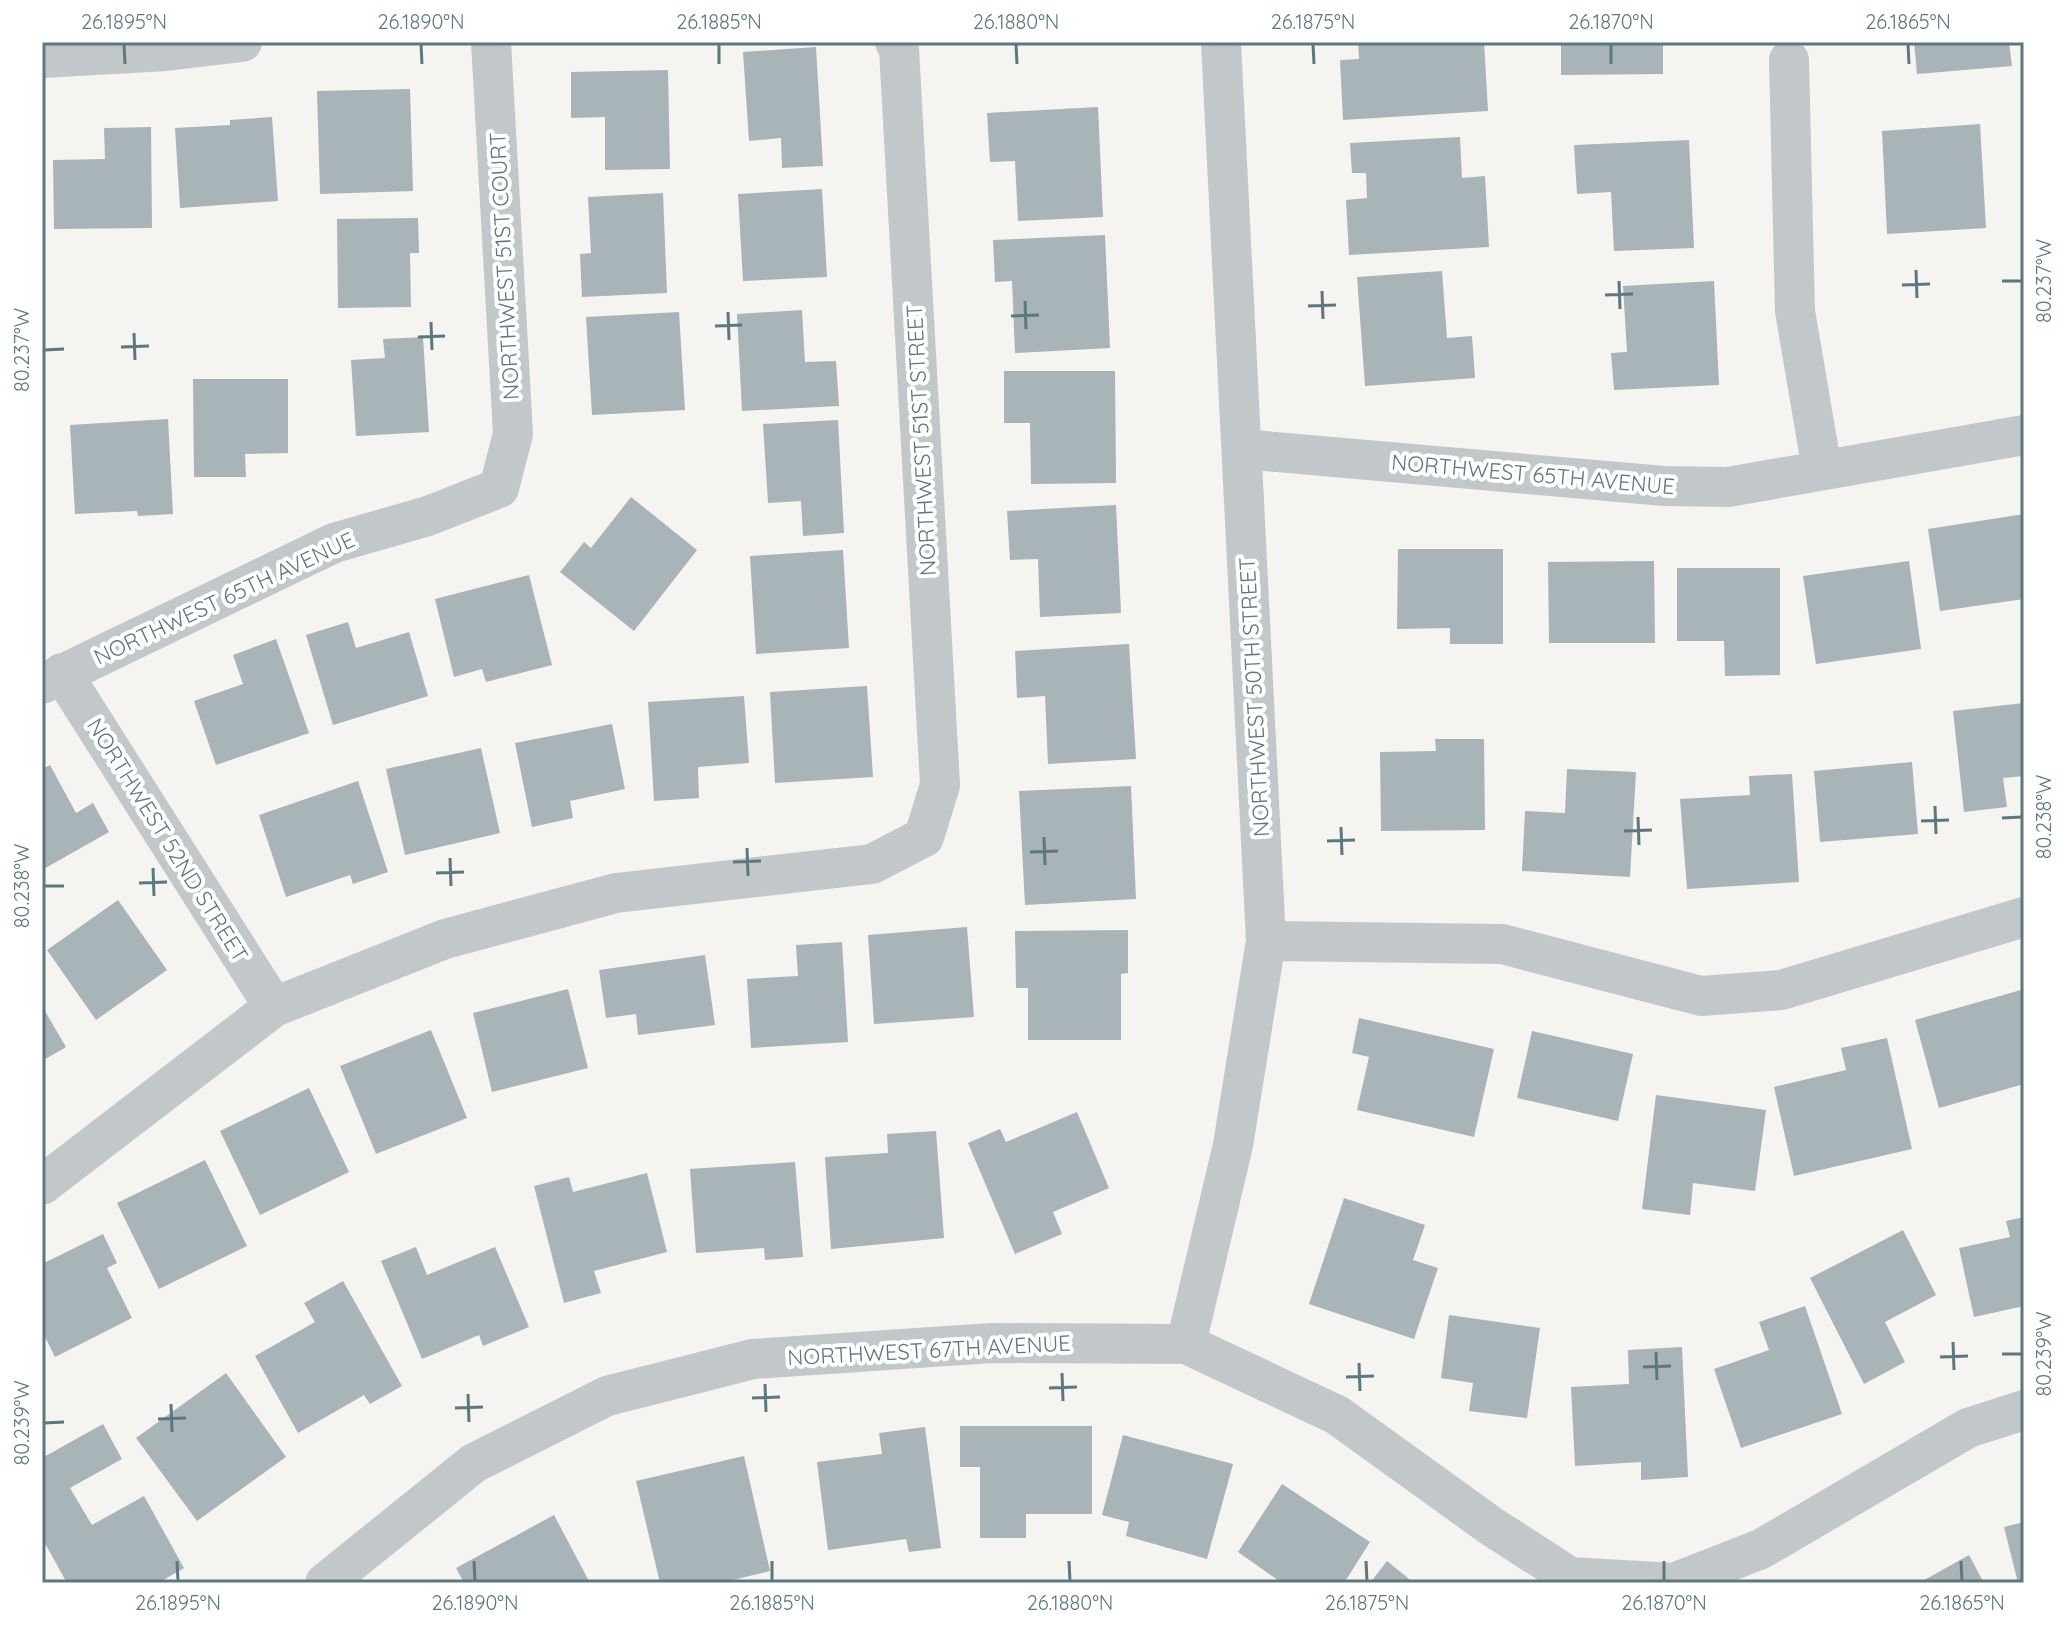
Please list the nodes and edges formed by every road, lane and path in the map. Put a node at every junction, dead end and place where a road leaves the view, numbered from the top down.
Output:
1 (242, 42) edge
2 (491, 42) edge
3 (895, 42) edge
4 (1221, 42) edge
5 (42, 58) edge
6 (1789, 60) dead end
7 (2024, 435) edge
8 (1242, 449) junction
9 (1822, 470) junction
10 (499, 488) joint
11 (52, 678) edge
12 (2024, 917) edge
13 (1266, 941) junction
14 (274, 1007) junction
15 (42, 1185) edge
16 (1186, 1344) junction
17 (2024, 1410) edge
18 (1625, 1582) edge
19 (325, 1583) edge

1 - 5 street
2 - 10 street, NORTHWEST 51ST COURT
3 - 14 street, NORTHWEST 51ST STREET
4 - 8 street, NORTHWEST 50TH STREET
6 - 9 street
7 - 9 street, NORTHWEST 65TH AVENUE
8 - 9 street, NORTHWEST 65TH AVENUE
8 - 13 street, NORTHWEST 50TH STREET
10 - 11 street, NORTHWEST 65TH AVENUE
11 - 14 street, NORTHWEST 52ND STREET
12 - 13 street
13 - 16 street, NORTHWEST 50TH STREET
14 - 15 street
16 - 18 street, NORTHWEST 67TH AVENUE
16 - 19 street, NORTHWEST 67TH AVENUE
17 - 18 street, NORTHWEST 67TH AVENUE

